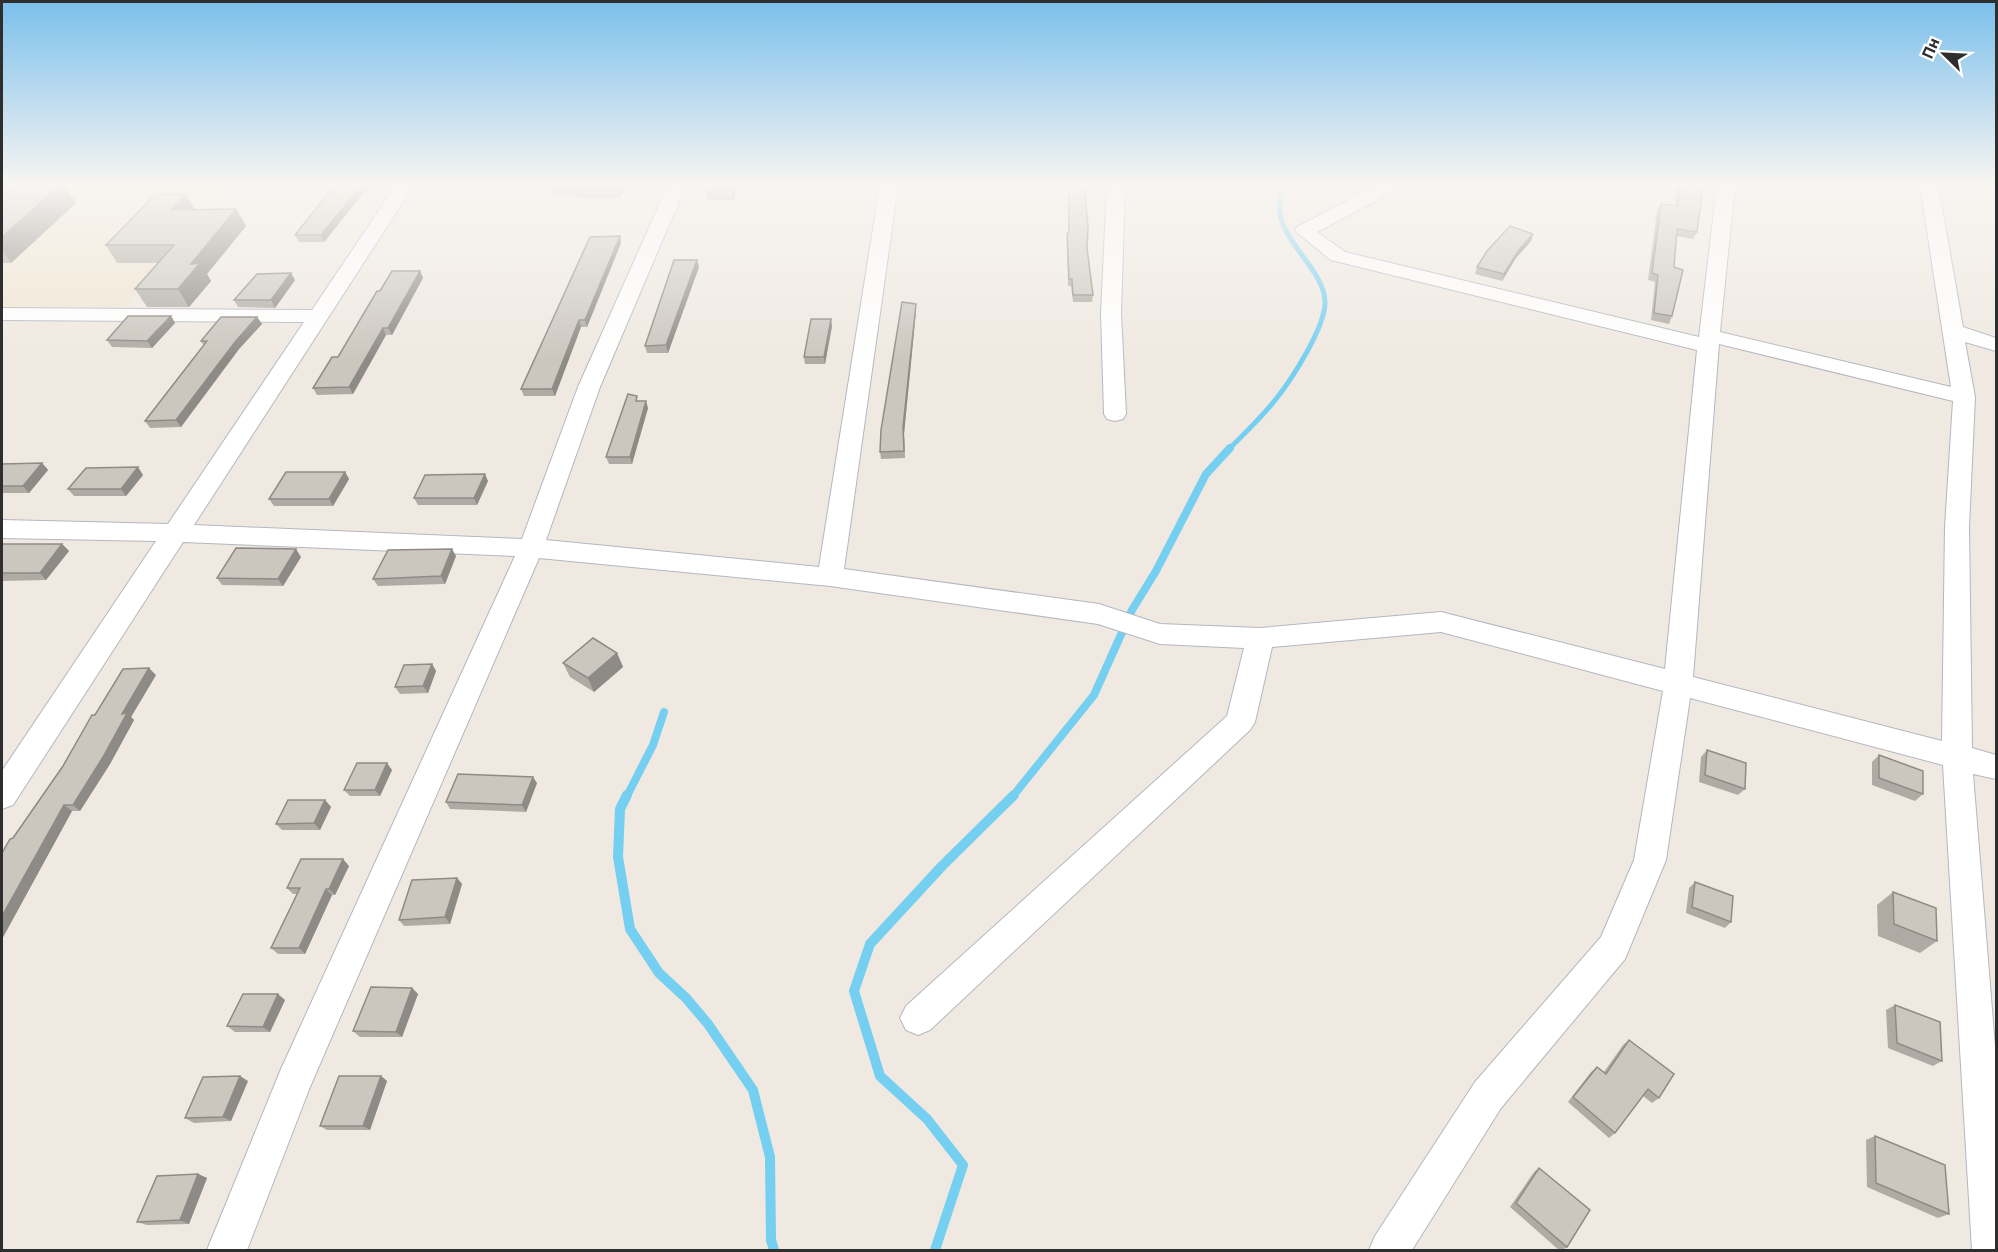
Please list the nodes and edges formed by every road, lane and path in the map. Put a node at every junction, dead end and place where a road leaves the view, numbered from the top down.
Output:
1 (366, 243) edge
2 (652, 243) edge
3 (881, 243) edge
4 (1114, 243) edge
5 (1321, 243) edge
6 (1720, 243) edge
7 (1939, 243) edge
8 (2, 314) edge
9 (318, 316) junction
10 (1954, 332) junction
11 (1709, 341) junction
12 (1996, 345) edge
13 (1964, 397) junction
14 (1115, 414) dead end
15 (2, 529) edge
16 (175, 533) junction
17 (531, 548) junction
18 (830, 577) junction
19 (1260, 638) junction
20 (1678, 684) junction
21 (1957, 757) junction
22 (1996, 767) edge
23 (2, 796) edge
24 (918, 1018) dead end
25 (227, 1251) edge
26 (1389, 1251) edge
27 (1992, 1251) edge

1 - 9 street
2 - 17 street
3 - 18 street
4 - 14 street
5 - 11 street
6 - 11 street
7 - 10 street
8 - 9 street
9 - 16 street
10 - 12 street
10 - 13 street
11 - 13 street
11 - 20 street
13 - 21 street
15 - 16 street
16 - 17 street
16 - 23 street
17 - 18 street
17 - 25 street
18 - 19 street
19 - 20 street
19 - 24 street
20 - 21 street
20 - 26 street
21 - 22 street
21 - 27 street

